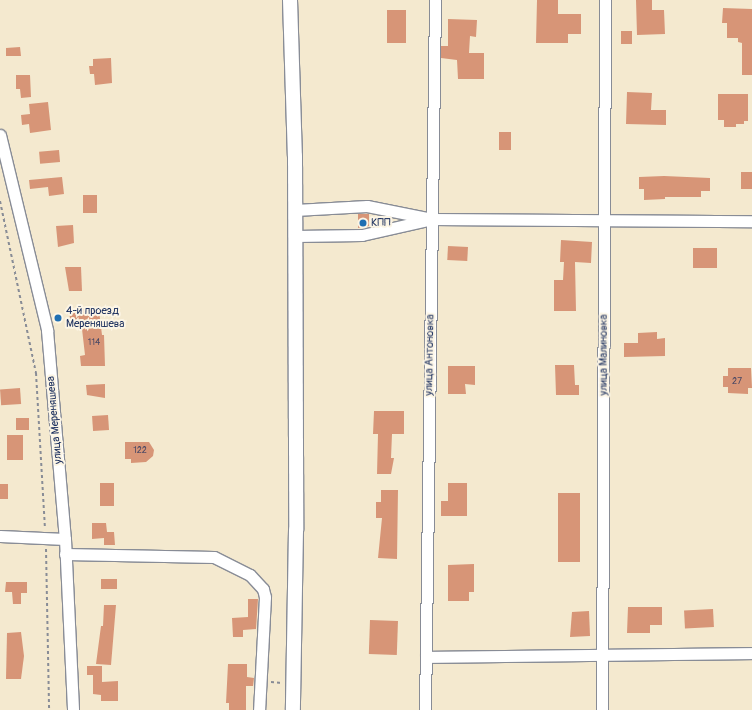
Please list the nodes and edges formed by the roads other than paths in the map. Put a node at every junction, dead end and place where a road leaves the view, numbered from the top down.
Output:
1 (290, 0) edge
2 (435, 0) edge
3 (605, 0) edge
4 (0, 135) edge
5 (295, 210) junction
6 (432, 219) junction
7 (605, 221) junction
8 (752, 221) edge
9 (295, 236) junction
10 (0, 536) edge
11 (65, 539) junction
12 (66, 554) junction
13 (752, 653) edge
14 (602, 655) junction
15 (426, 657) junction
16 (73, 710) edge
17 (259, 710) edge
18 (293, 710) edge
19 (425, 710) edge
20 (602, 710) edge

1 - 5 street
2 - 6 street, улица Антоновка
3 - 7 street, улица Малиновка
4 - 11 street, улица Мереняшева
5 - 6 street
5 - 9 street
6 - 7 street
6 - 9 street
6 - 15 street, улица Антоновка
7 - 8 street
7 - 14 street, улица Малиновка
9 - 18 street
10 - 11 street
11 - 12 street, улица Мереняшева
12 - 16 street, улица Мереняшева
12 - 17 street
13 - 14 street
14 - 15 street
14 - 20 street, улица Малиновка
15 - 19 street, улица Антоновка

